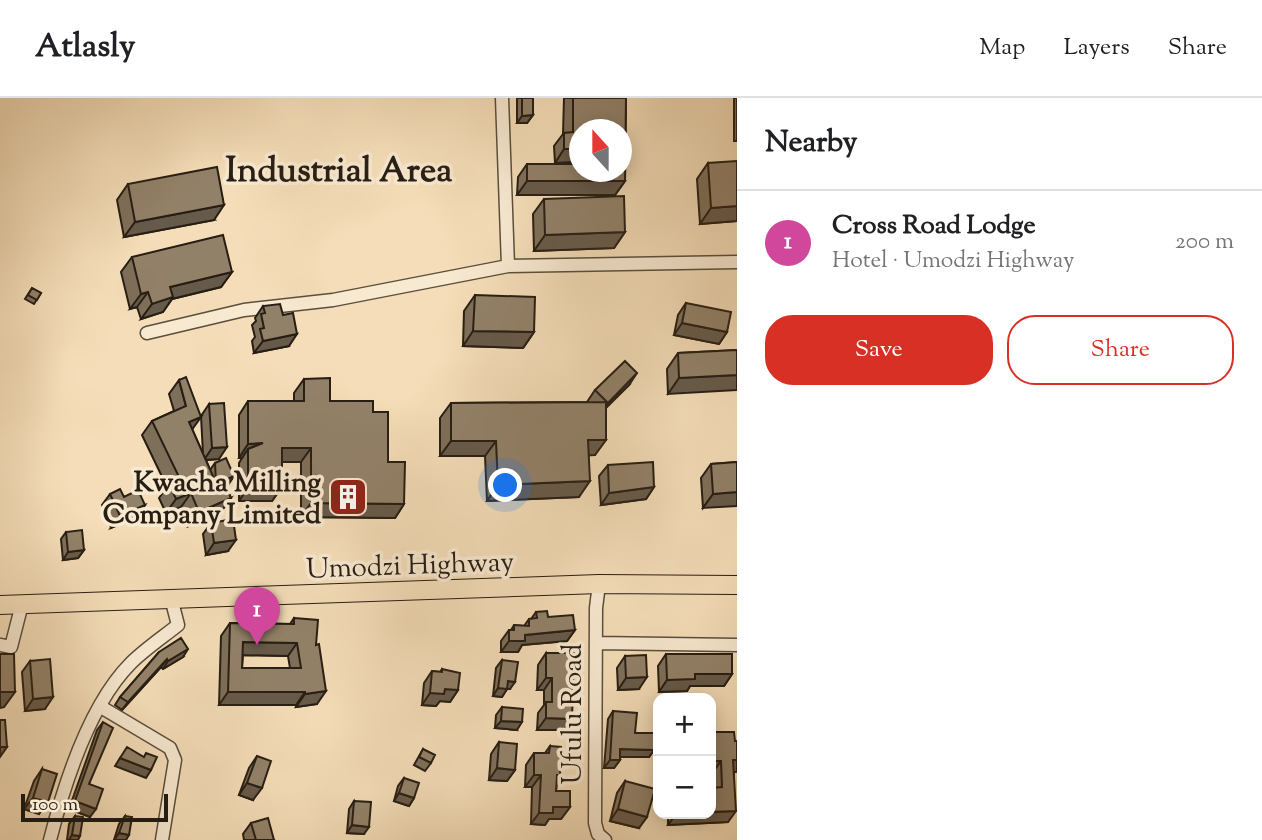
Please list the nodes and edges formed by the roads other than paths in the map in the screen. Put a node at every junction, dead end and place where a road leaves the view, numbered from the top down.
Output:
1 (502, 98) edge
2 (737, 262) edge
3 (508, 266) junction
4 (147, 333) dead end
5 (599, 584) junction
6 (737, 585) edge
7 (171, 598) junction
8 (22, 604) junction
9 (0, 605) edge
10 (596, 643) junction
11 (0, 645) edge
12 (737, 645) edge
13 (101, 707) junction
14 (50, 840) edge
15 (162, 840) edge
16 (605, 840) edge

1 - 3 street
2 - 3 street
3 - 4 street
5 - 6 highway, Umodzi Highway
5 - 7 highway, Umodzi Highway
5 - 10 street, Ufulu Road
7 - 8 highway, Umodzi Highway
7 - 13 street
8 - 9 highway, Umodzi Highway
8 - 11 street
10 - 12 street
10 - 16 street, Ufulu Road
13 - 14 street
13 - 15 street

